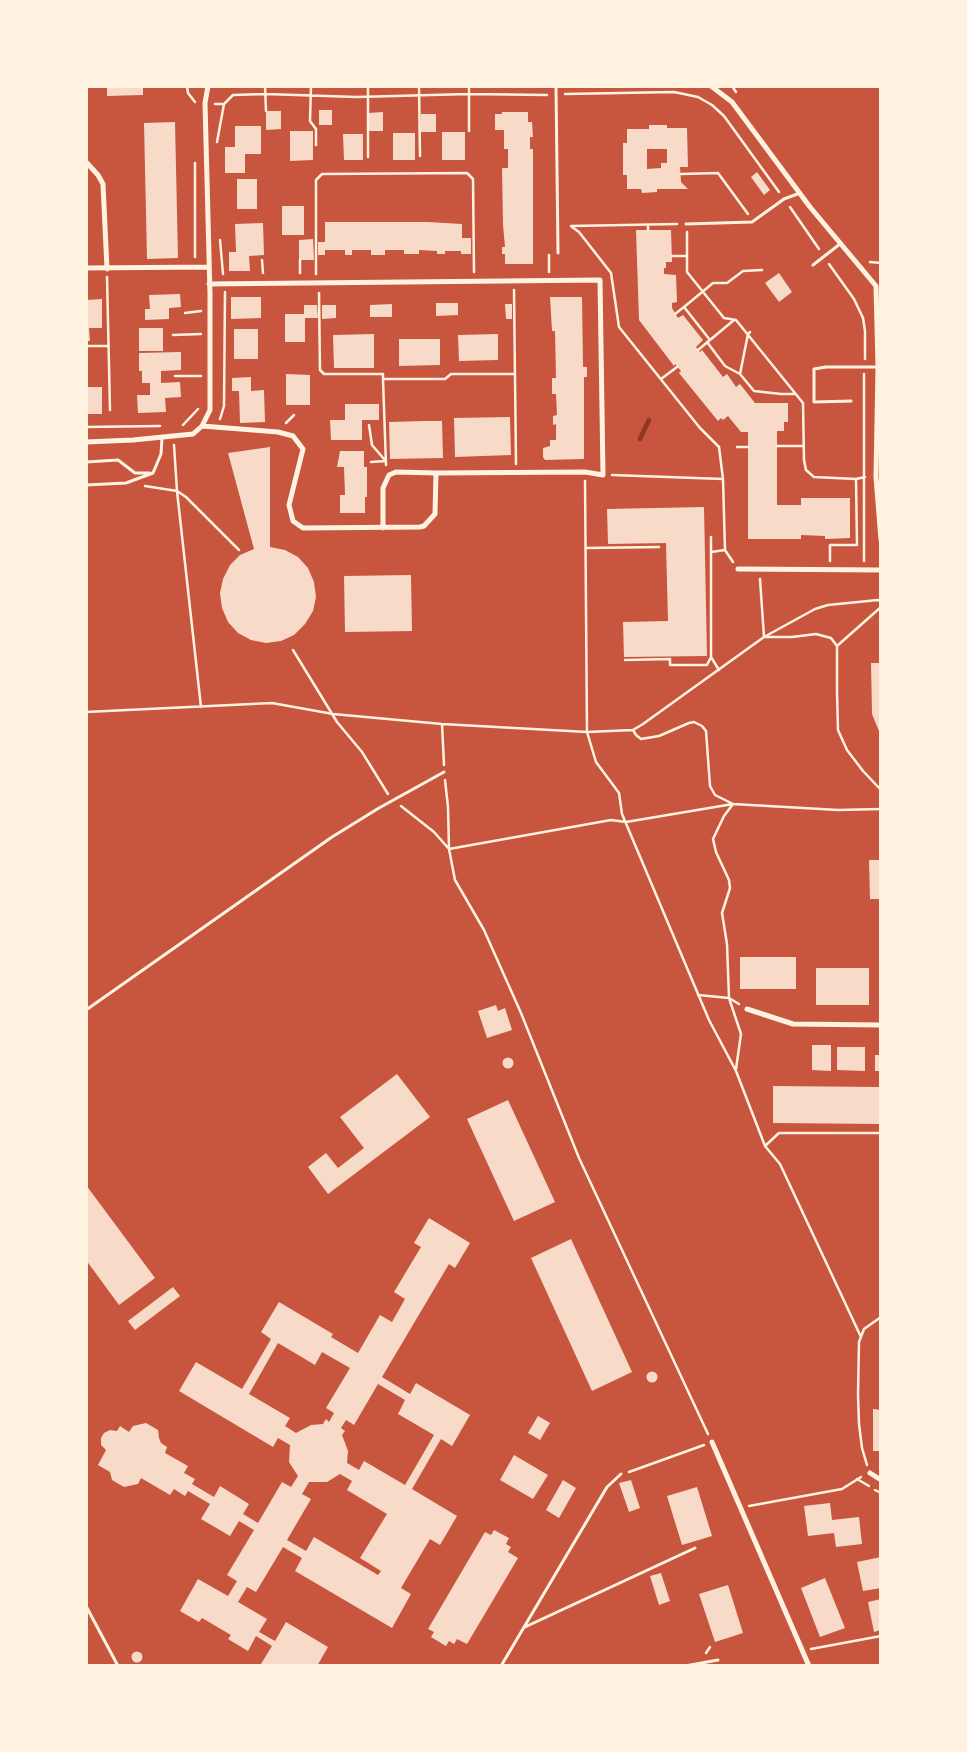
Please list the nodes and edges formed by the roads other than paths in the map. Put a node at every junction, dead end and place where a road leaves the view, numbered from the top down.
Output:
1 (208, 86) edge
2 (556, 86) edge
3 (711, 86) edge
4 (86, 162) edge
5 (800, 193) junction
6 (686, 224) road end
7 (841, 244) junction
8 (558, 253) dead end
9 (813, 265) dead end
10 (209, 267) junction
11 (86, 268) edge
12 (107, 269) junction
13 (209, 284) junction
14 (878, 286) edge
15 (878, 367) junction
16 (851, 401) dead end
17 (202, 426) junction
18 (162, 438) junction
19 (86, 442) edge
20 (86, 462) edge
21 (153, 473) junction
22 (436, 473) junction
23 (86, 485) edge
24 (383, 528) junction
25 (881, 540) edge
26 (738, 568) road end
27 (881, 570) edge
28 (444, 772) road end
29 (747, 1009) dead end
30 (86, 1010) edge
31 (881, 1025) edge
32 (712, 1442) road end
33 (870, 1473) road end
34 (621, 1474) road end
35 (881, 1480) edge
36 (695, 1548) dead end
37 (86, 1606) edge
38 (524, 1627) junction
39 (718, 1660) dead end
40 (118, 1666) edge
41 (501, 1666) edge
42 (685, 1666) edge
43 (809, 1666) edge

1 - 10 street
2 - 8 lane
3 - 5 street
4 - 12 street
5 - 6 lane
5 - 7 street
7 - 9 lane
7 - 14 street
10 - 12 street
10 - 13 street
11 - 12 street
13 - 17 street
13 - 22 street
14 - 15 street
15 - 16 lane
15 - 25 street
17 - 18 street
17 - 24 street
18 - 19 street
18 - 21 lane
20 - 21 lane
21 - 23 lane
22 - 24 street
22 - 24 street
26 - 27 street
28 - 30 lane
29 - 31 street
32 - 43 street
33 - 35 street
34 - 38 lane
36 - 38 lane
37 - 40 lane
38 - 41 lane
39 - 42 lane

